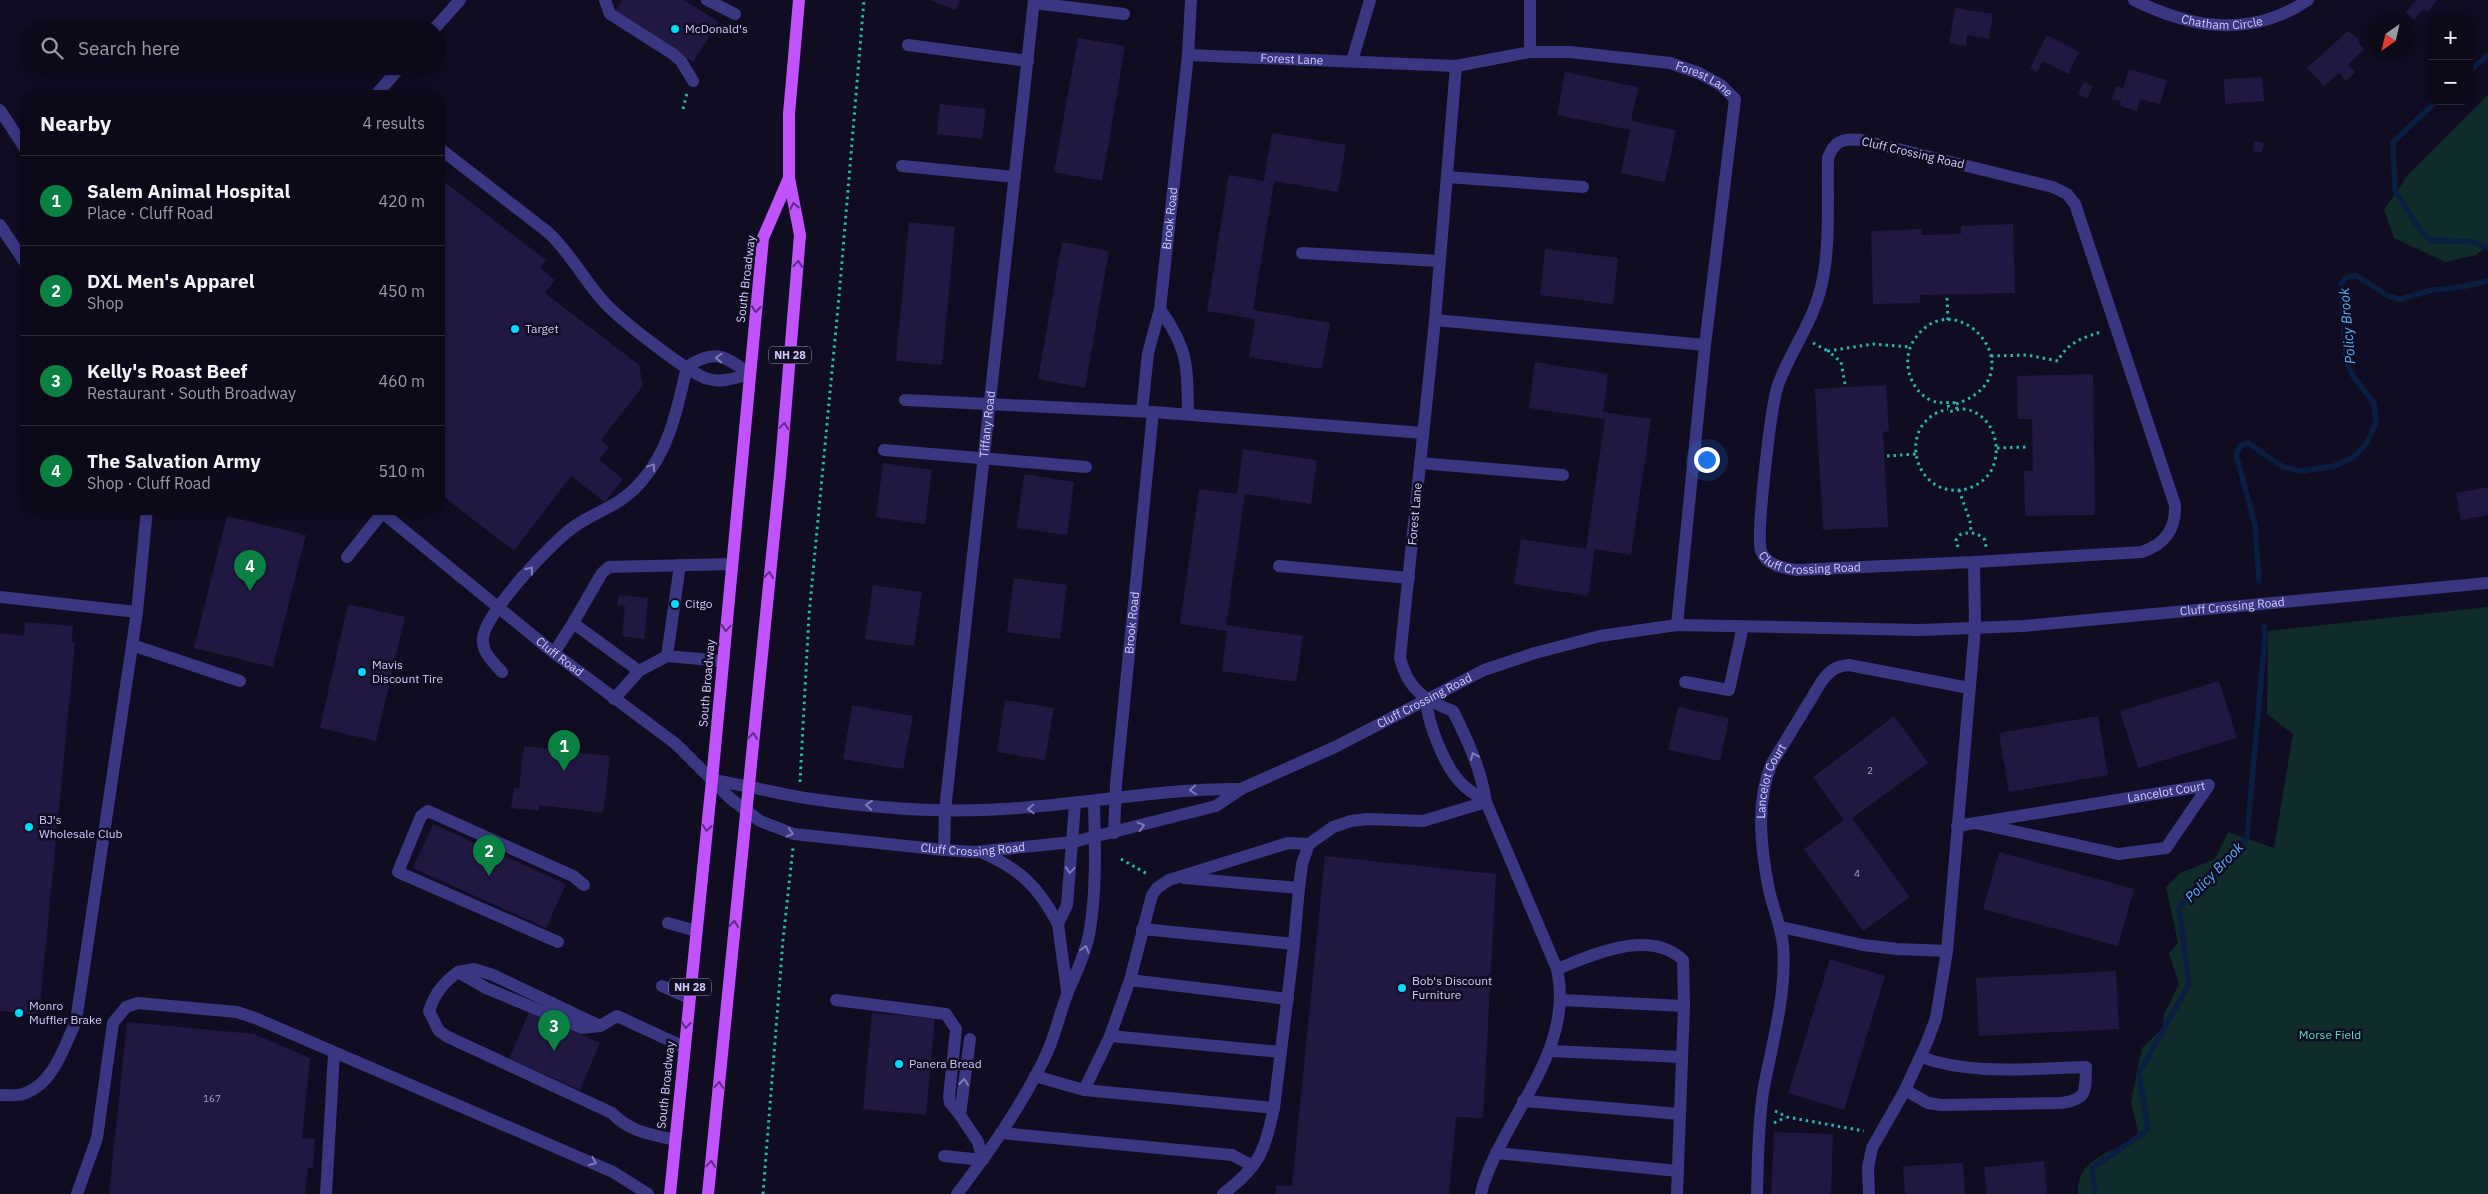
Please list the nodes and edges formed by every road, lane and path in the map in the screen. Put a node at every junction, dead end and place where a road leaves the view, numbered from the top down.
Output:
1 (460, 0) edge
2 (605, 0) edge
3 (707, 0) edge
4 (800, 0) edge
5 (864, 0) edge
6 (1191, 0) edge
7 (1370, 0) edge
8 (1530, 0) edge
9 (2134, 0) edge
10 (2308, 0) edge
11 (1034, 1) edge
12 (735, 14) dead end
13 (1124, 14) dead end
14 (442, 20) edge
15 (908, 46) dead end
16 (1530, 52) junction
17 (1188, 55) junction
18 (1028, 62) junction
19 (1352, 62) junction
20 (1456, 66) junction
21 (393, 75) edge
22 (693, 81) dead end
23 (380, 90) edge
24 (0, 110) edge
25 (20, 141) edge
26 (445, 153) edge
27 (902, 166) dead end
28 (1015, 177) junction
29 (1447, 177) junction
30 (788, 178) junction
31 (1583, 188) dead end
32 (0, 225) edge
33 (1302, 253) dead end
34 (20, 255) edge
35 (1439, 261) junction
36 (1947, 298) dead end
37 (1160, 309) junction
38 (1435, 320) junction
39 (1948, 320) junction
40 (2089, 336) dead end
41 (1705, 345) junction
42 (1910, 347) junction
43 (1991, 356) junction
44 (686, 367) junction
45 (749, 374) junction
46 (1845, 384) dead end
47 (905, 400) dead end
48 (990, 404) junction
49 (1956, 404) junction
50 (1948, 407) junction
51 (1957, 409) junction
52 (1148, 412) junction
53 (1188, 414) junction
54 (1423, 433) junction
55 (2028, 447) dead end
56 (1998, 448) junction
57 (884, 450) dead end
58 (1916, 454) junction
59 (1887, 456) dead end
60 (984, 458) junction
61 (1420, 463) junction
62 (1086, 467) dead end
63 (1563, 475) dead end
64 (1959, 490) junction
65 (146, 515) edge
66 (376, 515) edge
67 (386, 515) edge
68 (1971, 532) junction
69 (1958, 548) dead end
70 (1986, 548) dead end
71 (347, 557) dead end
72 (1974, 562) junction
73 (680, 564) junction
74 (732, 564) junction
75 (1279, 566) dead end
76 (1409, 578) junction
77 (2488, 583) edge
78 (0, 597) edge
79 (499, 608) junction
80 (137, 612) junction
81 (573, 623) junction
82 (1677, 625) junction
83 (1743, 626) junction
84 (1975, 628) junction
85 (132, 645) junction
86 (554, 653) junction
87 (667, 656) junction
88 (722, 661) junction
89 (639, 671) junction
90 (502, 672) dead end
91 (240, 681) dead end
92 (1685, 682) dead end
93 (1969, 688) junction
94 (614, 699) junction
95 (1426, 700) junction
96 (712, 780) junction
97 (748, 785) junction
98 (1241, 788) junction
99 (799, 796) junction
100 (1115, 800) junction
101 (1094, 802) junction
102 (1486, 802) junction
103 (1075, 804) junction
104 (945, 810) junction
105 (746, 812) junction
106 (1976, 823) junction
107 (1958, 826) junction
108 (1114, 833) junction
109 (794, 834) junction
110 (1095, 838) junction
111 (1073, 842) junction
112 (1309, 844) junction
113 (944, 850) junction
114 (978, 851) junction
115 (1121, 859) dead end
116 (1178, 877) junction
117 (1162, 883) junction
118 (584, 886) dead end
119 (1299, 888) junction
120 (668, 923) dead end
121 (1058, 924) junction
122 (1780, 927) junction
123 (1142, 929) junction
124 (696, 931) junction
125 (558, 942) dead end
126 (1294, 944) junction
127 (1947, 951) junction
128 (1557, 970) junction
129 (1130, 980) junction
130 (662, 986) dead end
131 (1067, 994) junction
132 (689, 998) junction
133 (1288, 999) junction
134 (836, 1000) dead end
135 (1561, 1000) junction
136 (1684, 1006) junction
137 (1110, 1036) junction
138 (970, 1039) dead end
139 (684, 1047) junction
140 (1551, 1051) junction
141 (1281, 1052) junction
142 (334, 1053) junction
143 (1682, 1057) junction
144 (1921, 1057) junction
145 (1035, 1076) junction
146 (1084, 1090) junction
147 (1905, 1090) junction
148 (0, 1095) edge
149 (1523, 1102) junction
150 (1762, 1104) junction
151 (1274, 1108) junction
152 (1680, 1114) junction
153 (960, 1116) junction
154 (1001, 1133) junction
155 (1879, 1134) junction
156 (675, 1140) junction
157 (1496, 1154) junction
158 (944, 1156) dead end
159 (983, 1160) junction
160 (1253, 1166) junction
161 (1678, 1171) junction
162 (77, 1194) edge
163 (326, 1194) edge
164 (648, 1194) edge
165 (670, 1194) edge
166 (708, 1194) edge
167 (763, 1194) edge
168 (957, 1194) edge
169 (961, 1194) edge
170 (1223, 1194) edge
171 (1481, 1194) edge
172 (1677, 1194) edge
173 (1757, 1194) edge
174 (1869, 1194) edge

1 - 14 street
2 - 22 street
3 - 12 street
4 - 30 main road, South Broadway / NH 28
5 - 99 path
6 - 17 street, Brook Road
7 - 19 street
8 - 16 street
9 - 10 street, Chatham Circle
11 - 13 street
11 - 18 street, Tiffany Road
15 - 18 street
16 - 20 street, Forest Lane
16 - 41 street, Forest Lane
17 - 19 street, Forest Lane
17 - 37 street, Brook Road
18 - 28 street, Tiffany Road
19 - 20 street, Forest Lane
20 - 29 street, Forest Lane
21 - 23 street
24 - 25 street
26 - 44 street
27 - 28 street
28 - 48 street, Tiffany Road
29 - 31 street
29 - 35 street, Forest Lane
30 -> 45 main road, South Broadway / NH 28
97 -> 30 main road, South Broadway / NH 28
32 - 34 street
33 - 35 street
35 - 38 street, Forest Lane
36 - 39 path
37 - 52 street, Brook Road
37 - 53 street
38 - 41 street
38 - 54 street, Forest Lane
39 - 42 path
39 - 43 path
40 - 43 path
41 - 82 street, Forest Lane
42 - 46 path
42 - 50 path
43 - 49 path
44 - 45 street
45 -> 44 street
79 -> 44 street
45 - 74 main road, South Broadway / NH 28
47 - 48 street
48 - 52 street
48 - 60 street, Tiffany Road
49 - 50 path
49 - 51 path
50 - 51 path
50 - 58 path
51 - 56 path
52 - 53 street
52 - 100 street, Brook Road
53 - 54 street
54 - 61 street, Forest Lane
55 - 56 path
56 - 64 path
57 - 60 street
58 - 59 path
58 - 64 path
60 - 62 street
60 - 104 street, Tiffany Road
61 - 63 street
61 - 76 street, Forest Lane
64 - 68 path
65 - 80 street
66 - 71 street
67 - 79 street, Cluff Road
68 - 69 path
68 - 70 path
72 - 72 street, Cluff Crossing Road
72 - 84 street
73 - 74 street
73 - 81 street
73 - 87 street
74 -> 88 main road, South Broadway / NH 28
75 - 76 street
76 - 95 street, Forest Lane
77 - 84 street, Cluff Crossing Road
78 - 80 street
79 - 86 street, Cluff Road
79 - 90 street
80 - 85 street
81 - 86 street
81 - 89 street
82 - 83 street, Cluff Crossing Road
82 - 95 street, Cluff Crossing Road
83 - 84 street, Cluff Crossing Road
83 - 92 street
84 - 93 street
85 - 91 street
85 - 148 street
86 - 94 street, Cluff Road
87 - 88 street
87 - 89 street
88 - 96 main road, South Broadway / NH 28
89 - 94 street
93 - 107 street
93 - 122 street, Lancelot Court
94 - 96 street, Cluff Road
95 - 98 street, Cluff Crossing Road
95 - 102 street
102 -> 95 street
96 - 97 street
96 - 105 street, Cluff Crossing Road
96 -> 124 main road, South Broadway / NH 28
97 - 99 street, Cluff Crossing Road
97 - 105 main road, South Broadway / NH 28
98 -> 100 street, Cluff Crossing Road
108 -> 98 street, Cluff Crossing Road
104 -> 99 street, Cluff Crossing Road
100 - 101 street, Cluff Crossing Road
100 - 108 street, Brook Road
101 - 103 street, Cluff Crossing Road
101 - 110 street
102 - 112 street
102 - 128 street
103 -> 104 street, Cluff Crossing Road
103 - 111 street
104 - 113 street, Tiffany Road
105 -> 109 street, Cluff Crossing Road
166 -> 105 main road, South Broadway / NH 28
106 - 106 street, Lancelot Court
106 - 107 street, Lancelot Court
107 - 127 street
108 - 110 street, Cluff Crossing Road
109 - 113 street, Cluff Crossing Road
109 - 167 path
110 - 111 street, Cluff Crossing Road
131 -> 110 street
111 - 114 street, Cluff Crossing Road
111 -> 121 street
112 - 116 street
112 - 119 street
113 - 114 street, Cluff Crossing Road
114 - 121 street
115 - 117 path
116 - 117 street
116 - 119 street
117 - 123 street
118 - 125 street
119 - 126 street
120 - 124 street
121 - 131 street
122 - 127 street
122 - 150 street, Lancelot Court
123 - 126 street
123 - 129 street
124 - 132 main road, South Broadway / NH 28
126 - 133 street
127 - 144 street
128 - 135 street
128 - 136 street
129 - 133 street
129 - 137 street
130 - 132 street
131 - 145 street
132 -> 139 main road, South Broadway / NH 28
133 - 141 street
134 - 153 street
135 - 136 street
135 - 140 street
136 - 143 street
137 - 141 street
137 - 146 street
153 -> 138 street
139 - 156 main road, South Broadway / NH 28
139 - 156 street
140 - 143 street
140 - 149 street
141 - 151 street
142 - 162 street
142 - 163 street
142 -> 164 street
143 - 152 street
144 - 147 street
144 - 147 street
145 - 146 street
145 - 154 street
146 - 151 street
147 - 155 street
149 - 152 street
149 - 157 street
150 - 155 path
150 - 173 street, Lancelot Court
151 - 160 street
152 - 161 street
153 - 159 street
154 - 159 street
154 - 160 street
155 - 174 street
156 - 165 main road, South Broadway / NH 28
157 - 161 street
157 - 171 street
158 - 159 street
159 - 168 street
160 - 170 street
161 - 172 street
168 - 169 street

